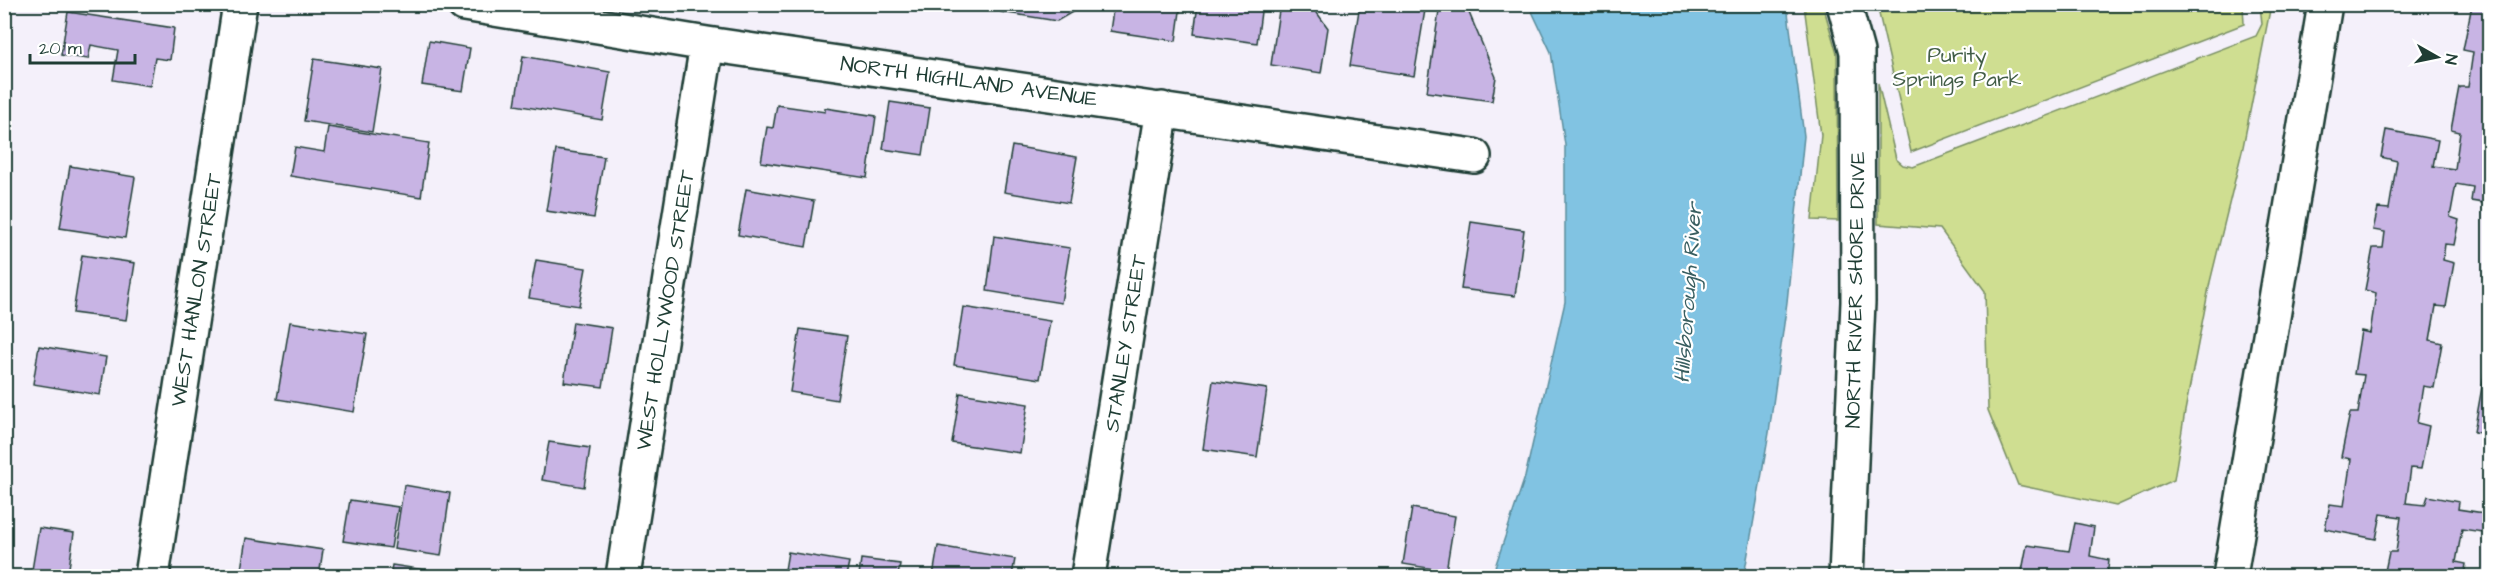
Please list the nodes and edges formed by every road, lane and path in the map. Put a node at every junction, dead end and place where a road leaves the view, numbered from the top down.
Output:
1 (240, 4) edge
2 (1844, 4) edge
3 (2325, 4) edge
4 (479, 6) edge
5 (706, 44) junction
6 (1162, 109) junction
7 (1474, 156) dead end
8 (152, 576) edge
9 (623, 576) edge
10 (1088, 576) edge
11 (1846, 576) edge
12 (2230, 576) edge

1 - 8 street, WEST HANLON STREET
2 - 11 street, NORTH RIVER SHORE DRIVE
3 - 12 street
4 - 5 street, NORTH HIGHLAND AVENUE
5 - 6 street, NORTH HIGHLAND AVENUE
5 - 9 street, WEST HOLLYWOOD STREET
6 - 7 street, NORTH HIGHLAND AVENUE
6 - 10 street, STANLEY STREET

